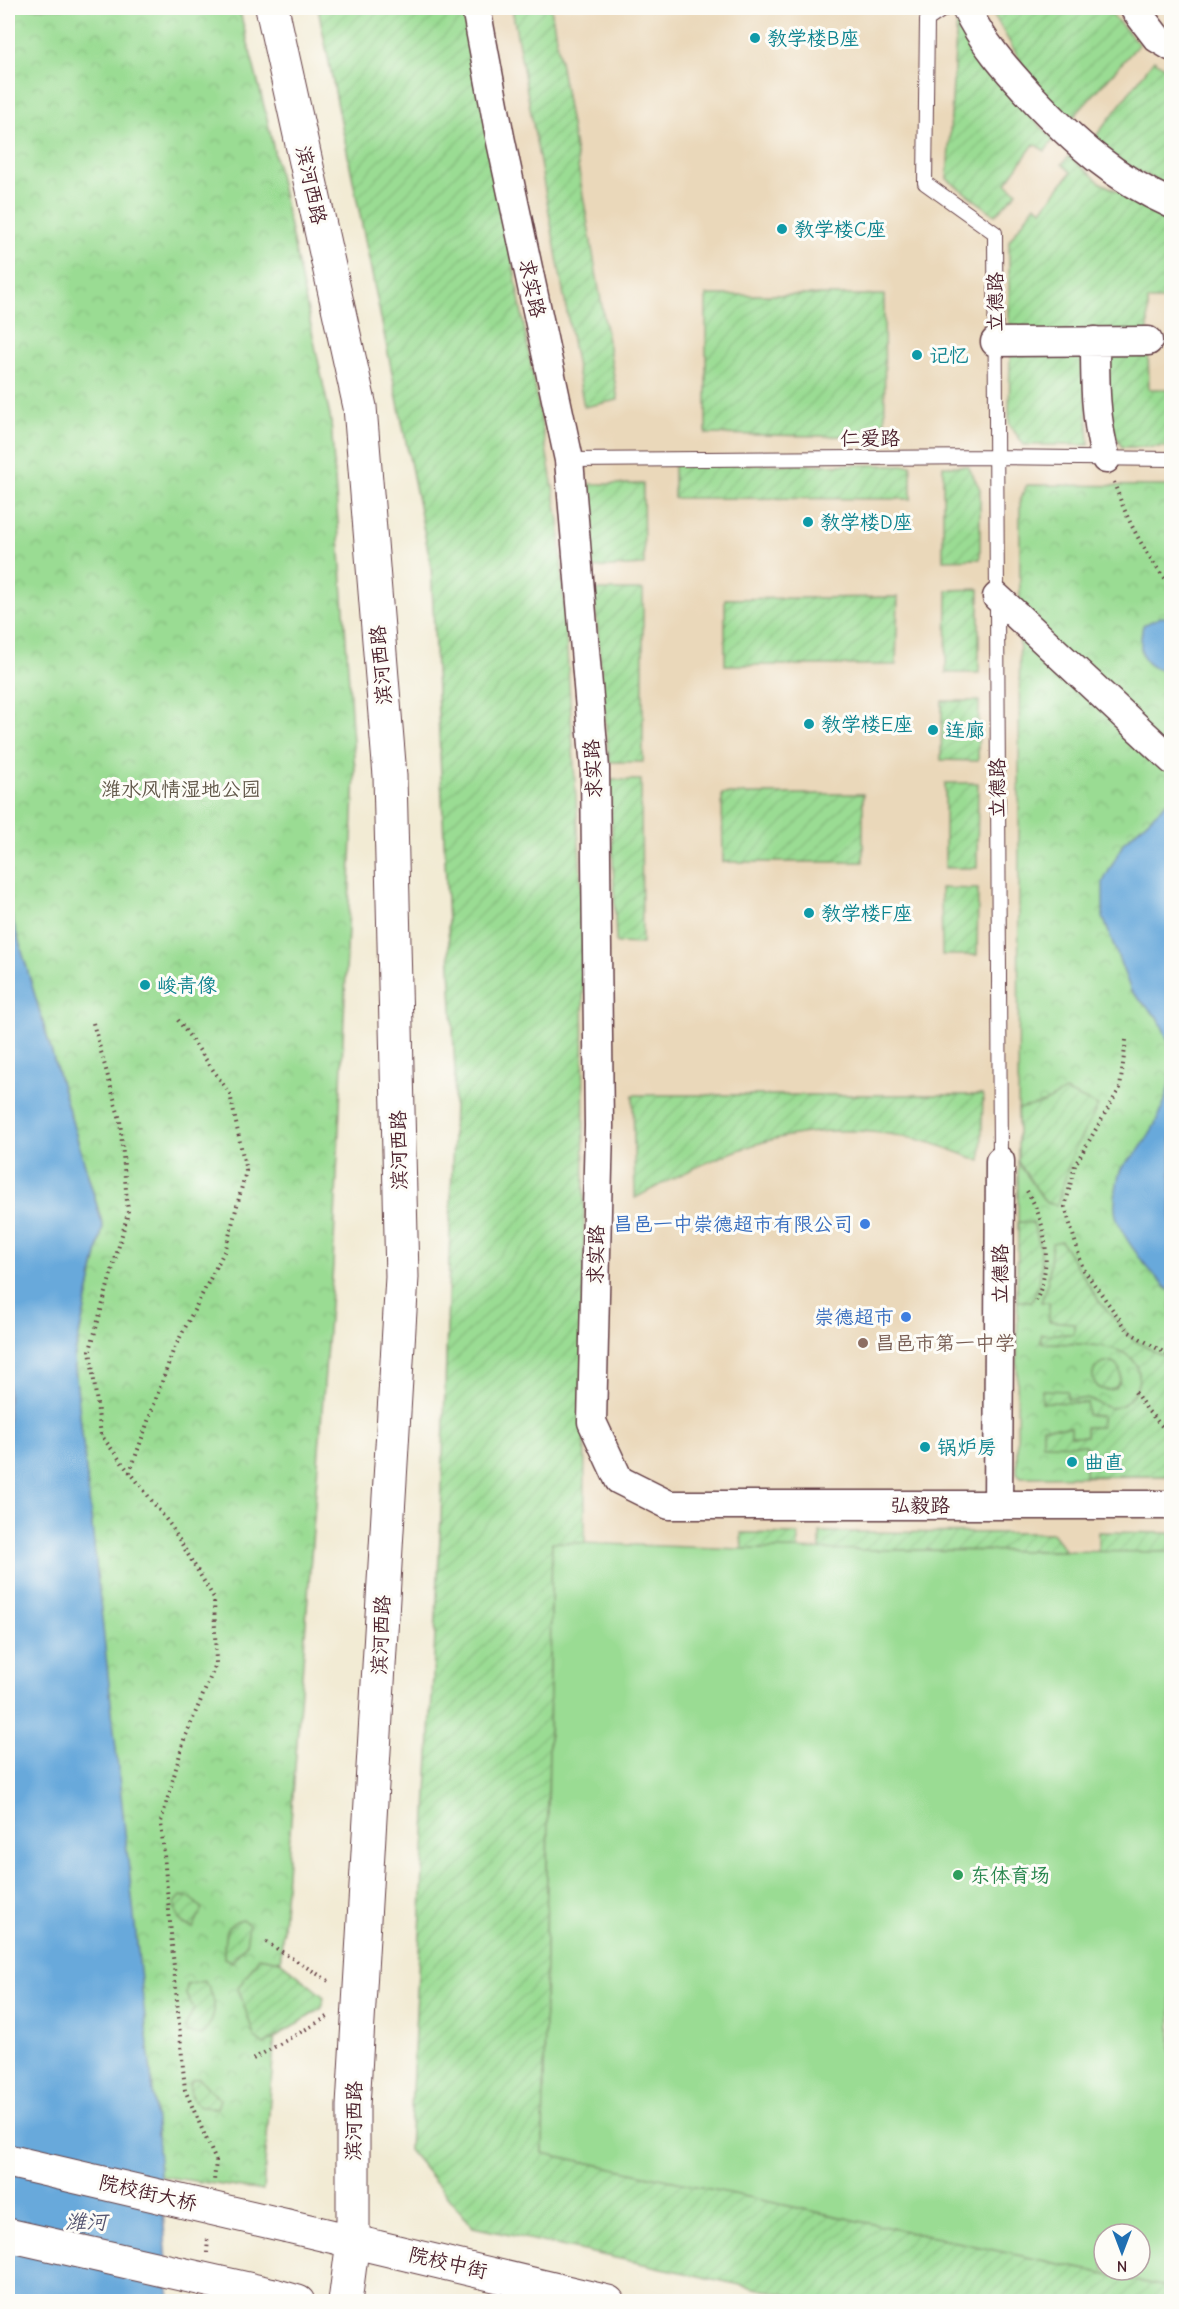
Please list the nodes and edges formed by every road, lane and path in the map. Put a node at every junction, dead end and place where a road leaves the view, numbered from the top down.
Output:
1 (272, 8) edge
2 (476, 8) edge
3 (945, 8) edge
4 (966, 8) edge
5 (1134, 8) edge
6 (1172, 47) edge
7 (1172, 204) edge
8 (1095, 341) junction
9 (1148, 341) dead end
10 (994, 342) junction
11 (995, 457) junction
12 (1106, 459) junction
13 (1172, 459) edge
14 (569, 460) junction
15 (1172, 588) edge
16 (997, 597) junction
17 (1172, 760) edge
18 (178, 1020) dead end
19 (93, 1023) dead end
20 (1126, 1040) dead end
21 (1000, 1163) junction
22 (1036, 1301) dead end
23 (1172, 1357) edge
24 (1135, 1392) dead end
25 (1172, 1437) edge
26 (130, 1472) junction
27 (999, 1504) junction
28 (1172, 1504) edge
29 (669, 1505) joint
30 (266, 1942) dead end
31 (359, 1999) junction
32 (254, 2059) dead end
33 (8, 2161) edge
34 (213, 2185) dead end
35 (288, 2226) joint
36 (209, 2231) dead end
37 (8, 2235) edge
38 (354, 2241) junction
39 (207, 2255) dead end
40 (286, 2298) edge
41 (345, 2301) edge
42 (609, 2301) edge

1 - 31 street, 滨河西路
2 - 14 street, 求实路
3 - 10 lane, 立德路
4 - 7 street
5 - 6 street
8 - 9 street
8 - 10 street
8 - 12 street
10 - 11 lane, 立德路
11 - 12 lane, 仁爱路
11 - 14 lane, 仁爱路
11 - 16 lane, 立德路
12 - 13 lane, 仁爱路
12 - 15 path
14 - 29 street, 求实路
16 - 17 street
16 - 21 lane, 立德路
18 - 26 path
19 - 26 path
20 - 23 path
21 - 22 path
21 - 27 street, 立德路
24 - 25 path
26 - 34 path
27 - 28 street, 弘毅路
27 - 29 street, 弘毅路
30 - 31 path
31 - 32 path
31 - 38 street, 滨河西路
33 - 35 street, 院校街大桥, bridge
35 - 38 street, 院校中街
36 - 39 path
37 - 40 street, bridge
38 - 41 street, 滨河西路
38 - 42 street, 院校中街

